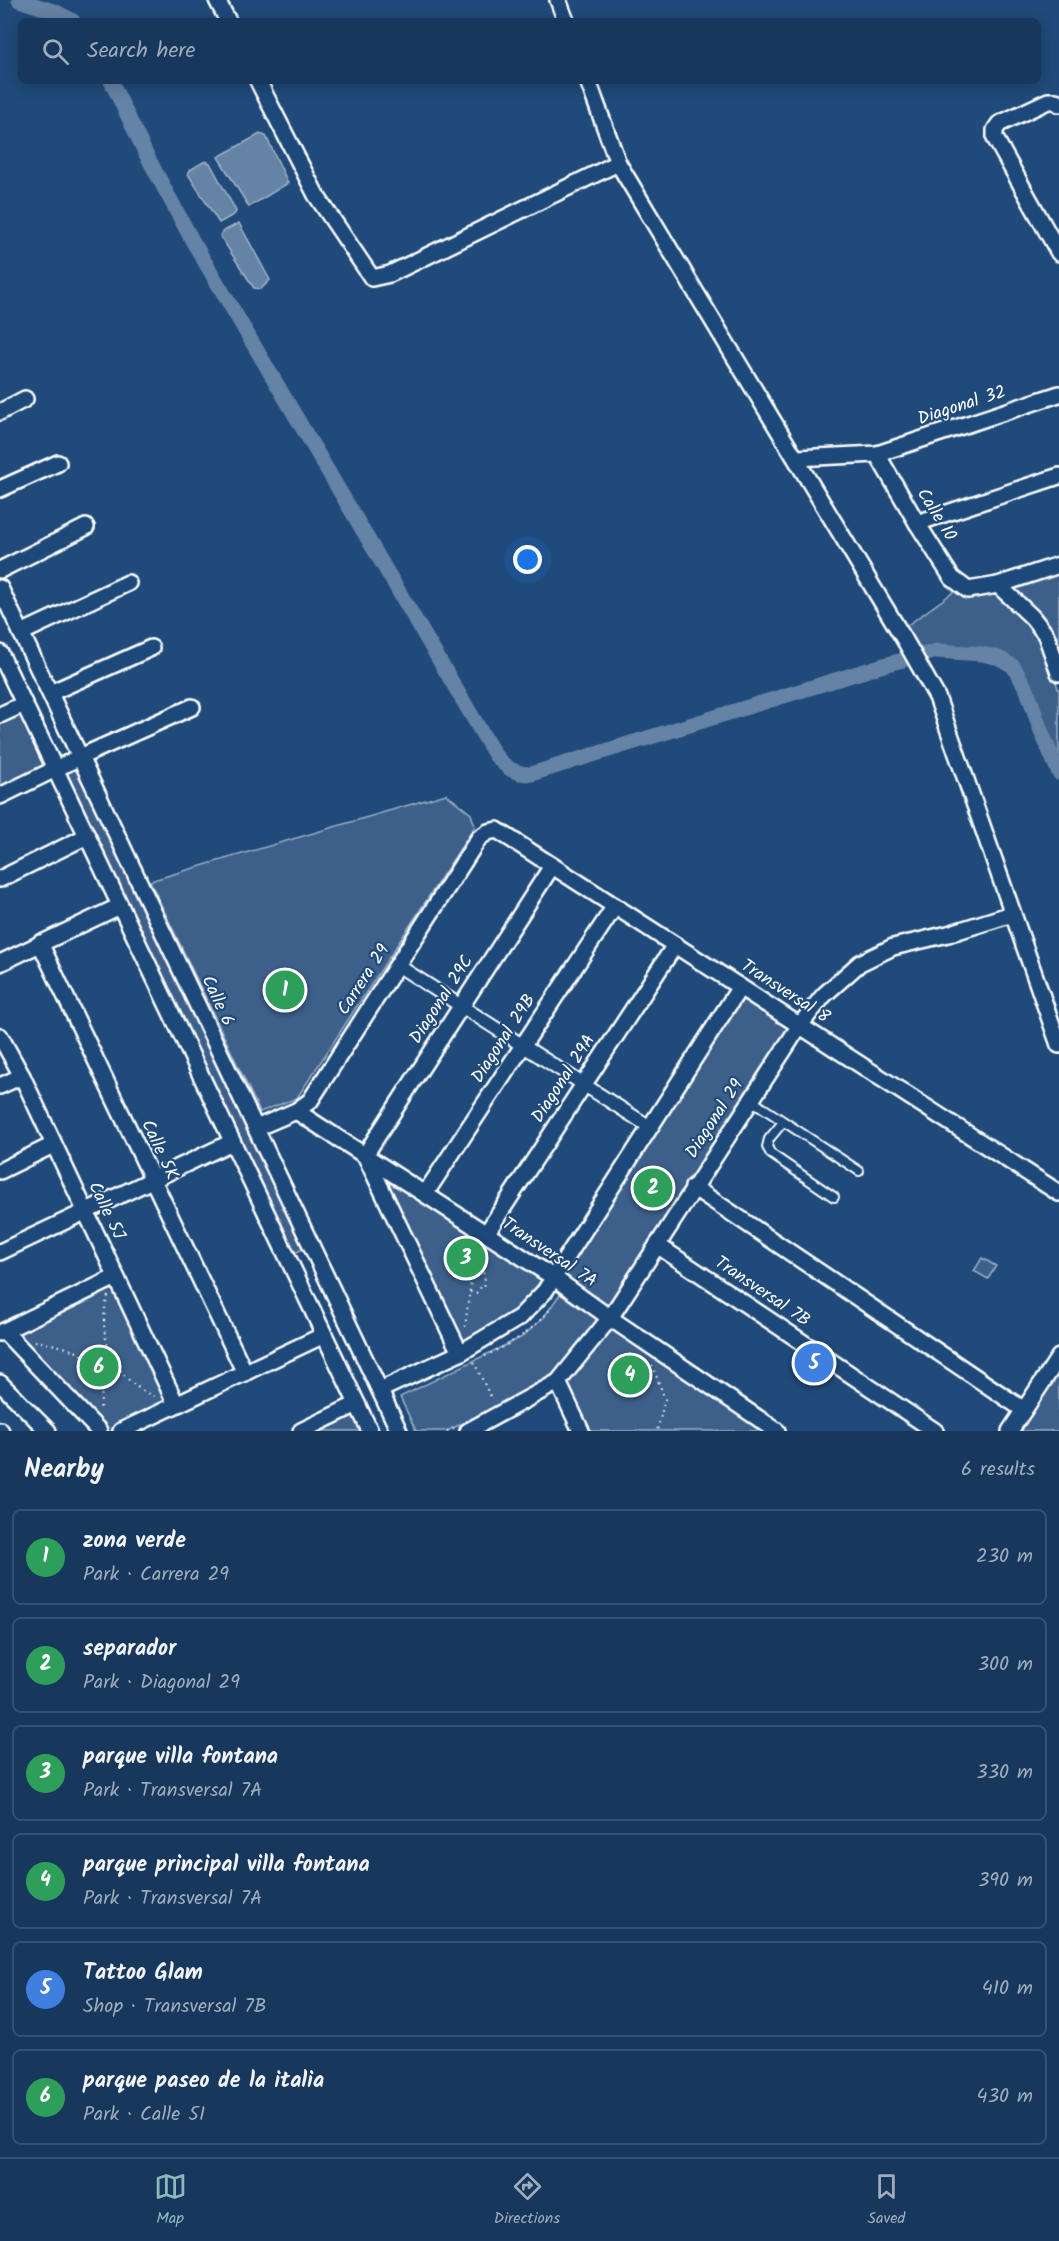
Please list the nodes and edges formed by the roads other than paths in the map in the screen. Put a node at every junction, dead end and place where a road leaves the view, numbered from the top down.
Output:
1 (217, 0) edge
2 (558, 0) edge
3 (226, 18) edge
4 (565, 18) edge
5 (260, 84) edge
6 (589, 84) edge
7 (1059, 104) edge
8 (618, 163) junction
9 (1059, 253) edge
10 (1059, 394) edge
11 (24, 399) dead end
12 (0, 412) edge
13 (877, 454) junction
14 (796, 458) junction
15 (58, 463) dead end
16 (1059, 476) edge
17 (0, 489) edge
18 (917, 523) junction
19 (86, 527) dead end
20 (1059, 564) edge
21 (0, 570) edge
22 (128, 583) dead end
23 (998, 585) junction
24 (0, 588) edge
25 (21, 633) junction
26 (151, 648) dead end
27 (0, 653) edge
28 (1059, 673) edge
29 (50, 693) junction
30 (24, 704) junction
31 (192, 707) dead end
32 (0, 715) edge
33 (80, 757) junction
34 (55, 769) junction
35 (0, 796) edge
36 (488, 832) joint
37 (87, 836) junction
38 (552, 866) junction
39 (0, 879) edge
40 (120, 906) junction
41 (615, 906) junction
42 (1012, 914) junction
43 (40, 943) junction
44 (675, 945) junction
45 (0, 963) edge
46 (397, 965) junction
47 (740, 987) junction
48 (462, 1006) junction
49 (800, 1025) junction
50 (0, 1036) edge
51 (1059, 1045) edge
52 (523, 1046) junction
53 (22, 1076) junction
54 (584, 1084) junction
55 (0, 1086) edge
56 (751, 1100) junction
57 (297, 1111) junction
58 (783, 1122) junction
59 (650, 1127) junction
60 (256, 1128) junction
61 (232, 1142) junction
62 (53, 1145) junction
63 (365, 1155) junction
64 (0, 1171) edge
65 (859, 1171) dead end
66 (152, 1179) junction
67 (693, 1187) junction
68 (1059, 1193) edge
69 (426, 1194) junction
70 (834, 1197) dead end
71 (84, 1212) junction
72 (482, 1235) junction
73 (311, 1245) junction
74 (657, 1245) junction
75 (0, 1252) edge
76 (287, 1257) junction
77 (116, 1277) junction
78 (553, 1277) junction
79 (610, 1318) junction
80 (1, 1329) edge
81 (324, 1335) junction
82 (460, 1353) junction
83 (1059, 1357) edge
84 (245, 1373) junction
85 (0, 1383) edge
86 (558, 1383) junction
87 (380, 1390) junction
88 (176, 1404) junction
89 (357, 1404) junction
90 (1024, 1410) junction
91 (495, 1420) edge
92 (99, 1424) edge
93 (48, 1431) edge
94 (122, 1431) edge
95 (301, 1431) edge
96 (370, 1431) edge
97 (399, 1431) edge
98 (468, 1431) edge
99 (581, 1431) edge
100 (777, 1431) edge
101 (935, 1431) edge
102 (1010, 1431) edge

1 - 3 street
2 - 4 street
5 - 8 street
6 - 8 street
7 - 9 street
8 - 14 street
10 - 13 street, Diagonal 32
11 - 12 street
13 - 14 street, Diagonal 32
13 - 18 street, Calle 10
14 - 42 street
15 - 17 street
16 - 18 street
18 - 23 street, Calle 10
19 - 21 street
20 - 23 street
22 - 25 street
23 - 28 street
24 - 25 street, Calle 6
25 - 29 street, Calle 6
26 - 29 street
27 - 30 street
29 - 33 street, Calle 6
30 - 32 street
30 - 34 street
31 - 33 street
33 - 34 street
33 - 60 street, Calle 6
34 - 35 street
34 - 37 street
36 - 38 street, Transversal 8
36 - 46 street, Carrera 29
37 - 39 street
37 - 40 street
38 - 41 street, Transversal 8
38 - 48 street, Diagonal 29C
40 - 43 street
40 - 61 street
41 - 44 street, Transversal 8
41 - 52 street, Diagonal 29B
42 - 49 street, Diagonal 29
42 - 51 street
43 - 45 street
43 - 66 street, Calle 5K
44 - 47 street, Transversal 8
44 - 54 street, Diagonal 29A
46 - 48 street
46 - 57 street, Carrera 29
47 - 49 street, Transversal 8
47 - 59 street
48 - 52 street
48 - 63 street, Diagonal 29C
49 - 56 street, Diagonal 29
49 - 68 street, Transversal 8
50 - 53 street, Calle 5J
52 - 54 street
52 - 69 street, Diagonal 29B
53 - 55 street
53 - 62 street, Calle 5J
54 - 59 street
54 - 72 street, Diagonal 29A
56 - 58 lane
56 - 67 street, Diagonal 29
57 - 60 street, Carrera 29
57 - 63 street, Transversal 7A
58 - 65 lane
58 - 70 lane
59 - 78 street
60 - 73 street, Calle 6
61 - 66 street
61 - 76 street
62 - 64 street
62 - 71 street, Calle 5J
63 - 69 street, Transversal 7A
63 - 82 street
66 - 71 street
66 - 84 street, Calle 5K
67 - 74 street, Diagonal 29
67 - 90 street
69 - 72 street, Transversal 7A
71 - 75 street
71 - 77 street, Calle 5J
72 - 78 street, Transversal 7A
73 - 76 street
73 - 87 street, Calle 6
74 - 79 street, Diagonal 29
74 - 101 street, Transversal 7B
76 - 81 street
77 - 80 street
77 - 88 street, Calle 5J
78 - 79 street, Transversal 7A
78 - 82 street
79 - 86 street, Diagonal 29
79 - 100 street, Transversal 7A
80 - 92 street
81 - 84 street
81 - 89 street
82 - 87 street
83 - 90 street
84 - 88 street
85 - 93 street
86 - 91 street, Diagonal 29
86 - 99 street
87 - 97 street, Calle 6
88 - 94 street
89 - 95 street
89 - 96 street
90 - 102 street
91 - 98 street, Diagonal 29

